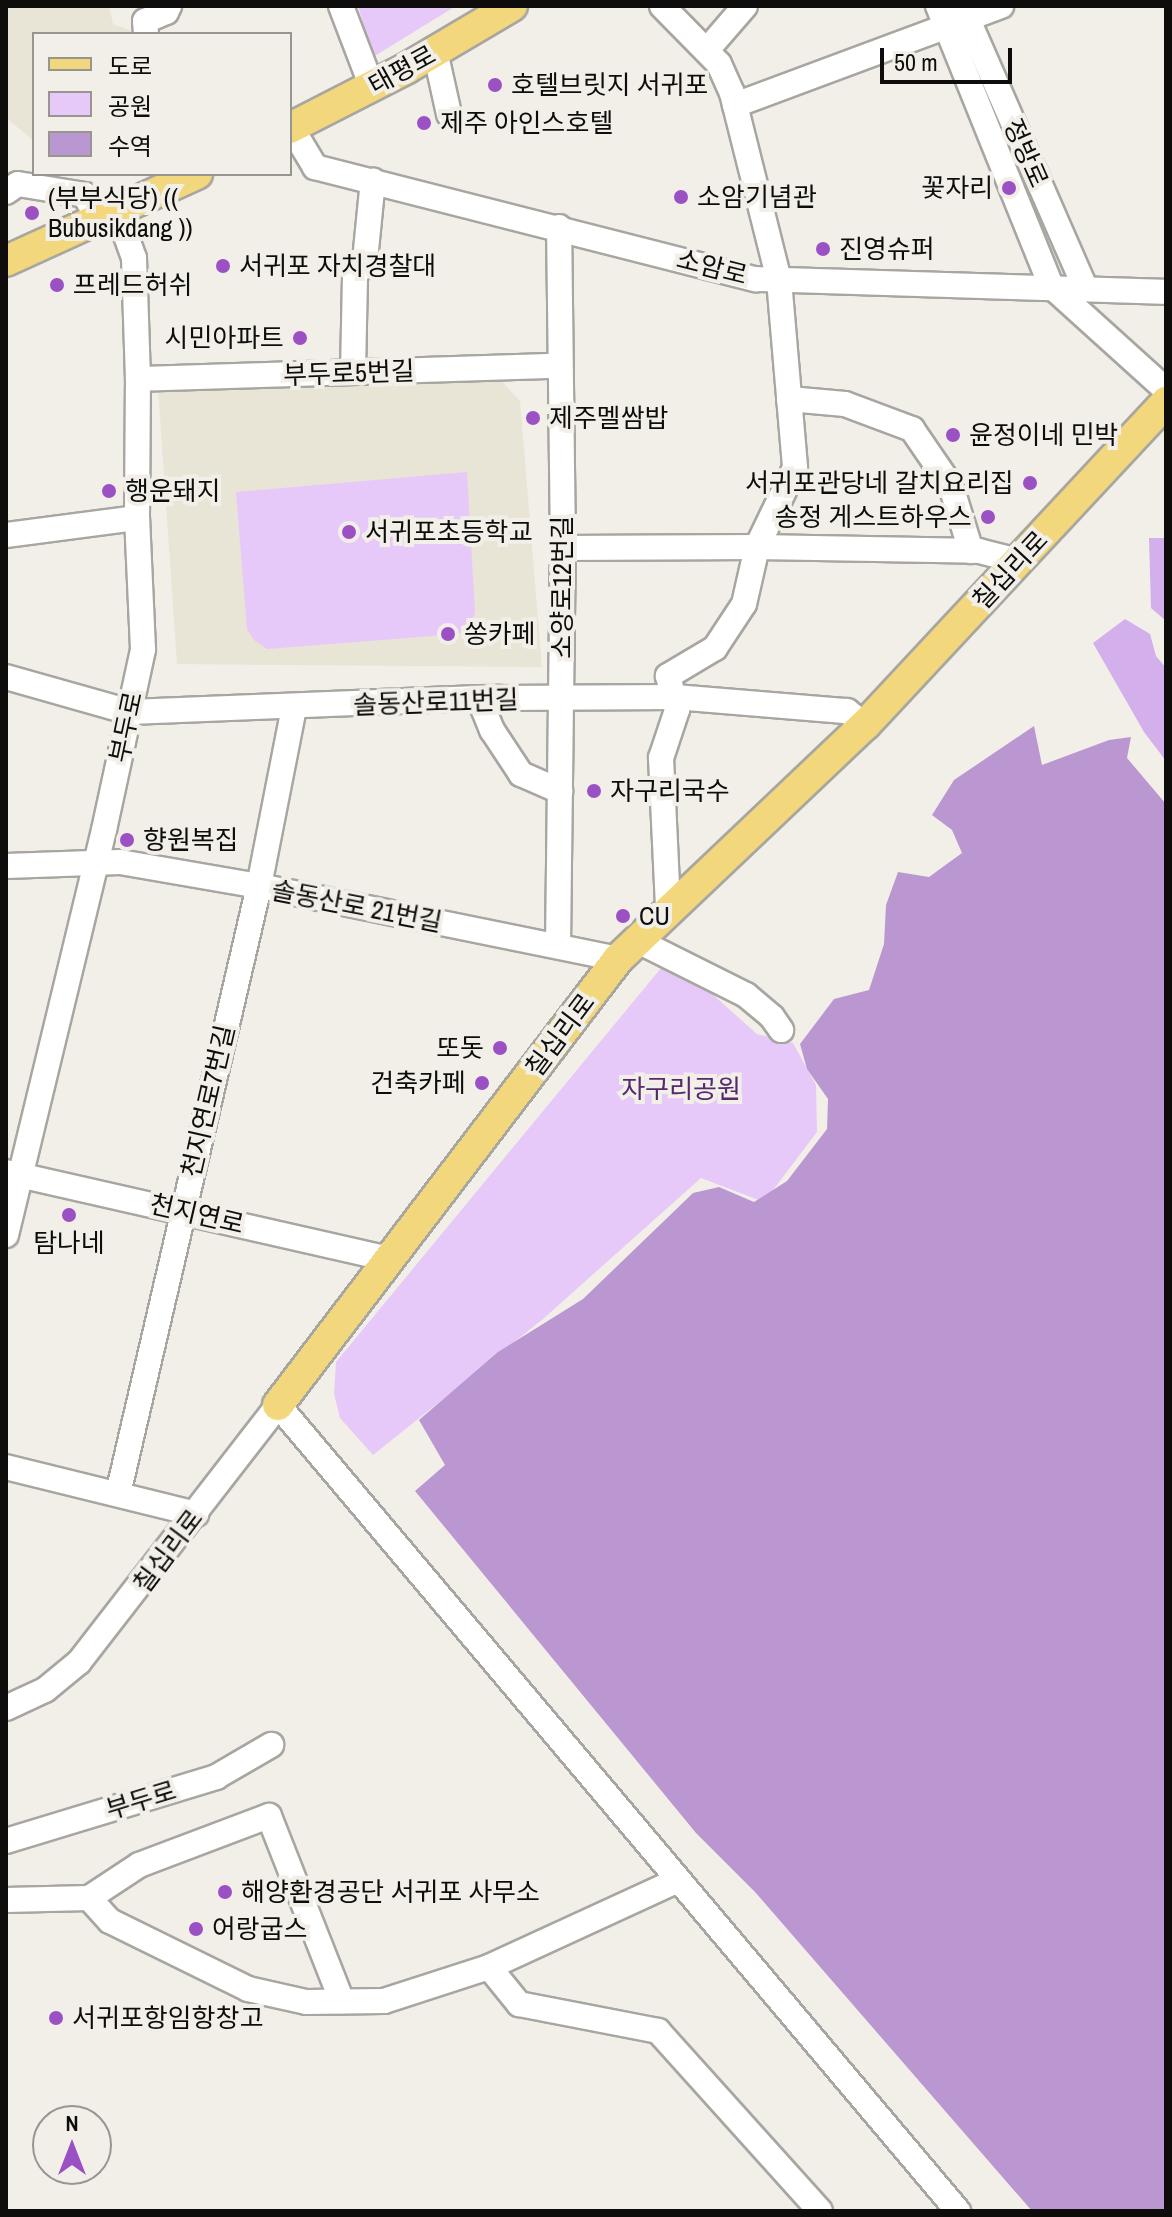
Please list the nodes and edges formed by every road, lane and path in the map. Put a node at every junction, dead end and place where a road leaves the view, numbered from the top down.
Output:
1 (169, 6) edge
2 (341, 6) edge
3 (512, 6) edge
4 (662, 6) edge
5 (745, 6) edge
6 (1001, 6) edge
7 (953, 14) edge
8 (146, 32) edge
9 (707, 50) junction
10 (435, 51) junction
11 (372, 87) junction
12 (735, 105) junction
13 (449, 114) dead end
14 (292, 127) edge
15 (292, 130) edge
16 (182, 177) edge
17 (373, 180) junction
18 (12, 188) edge
19 (107, 214) junction
20 (559, 227) junction
21 (6, 261) edge
22 (779, 280) junction
23 (1051, 286) junction
24 (1085, 287) junction
25 (1166, 292) edge
26 (560, 366) junction
27 (353, 372) junction
28 (138, 379) junction
29 (1166, 390) edge
30 (789, 399) junction
31 (1166, 402) edge
32 (137, 518) junction
33 (6, 535) edge
34 (757, 547) junction
35 (563, 548) junction
36 (971, 551) junction
37 (1018, 561) junction
38 (6, 677) edge
39 (675, 697) junction
40 (479, 698) junction
41 (561, 698) junction
42 (294, 708) junction
43 (130, 712) junction
44 (865, 725) junction
45 (560, 791) junction
46 (95, 862) junction
47 (6, 866) edge
48 (259, 886) junction
49 (668, 909) junction
50 (559, 940) junction
51 (627, 950) junction
52 (781, 1030) dead end
53 (13, 1172) edge
54 (183, 1210) junction
55 (6, 1235) edge
56 (388, 1259) junction
57 (278, 1405) junction
58 (6, 1467) edge
59 (118, 1494) junction
60 (196, 1514) junction
61 (6, 1708) edge
62 (271, 1745) dead end
63 (6, 1841) edge
64 (678, 1880) junction
65 (89, 1898) junction
66 (6, 1900) edge
67 (489, 1967) junction
68 (342, 2001) junction
69 (820, 2211) edge
70 (958, 2211) edge

1 - 8 street
2 - 11 street
3 - 10 main road, 태평로
4 - 9 street
5 - 9 street
6 - 7 street
7 - 12 street
7 - 23 street, 정방로
7 - 24 street, 정방로
9 - 12 street
10 - 11 main road, 태평로
10 - 13 street
11 - 14 main road, 태평로
12 - 22 street
15 - 17 street, 소암로
16 - 19 main road
17 - 20 street, 소암로
17 - 27 street
18 - 19 street
19 - 21 main road
19 - 28 street, 부두로
20 - 22 street, 소암로
20 - 26 street, 소양로12번길
22 - 23 street, 소암로
22 - 30 street
23 - 24 street, 소암로
23 - 29 street
24 - 25 street, 소암로
26 - 27 street, 부두로5번길
26 - 35 street, 소양로12번길
27 - 28 street, 부두로5번길
28 - 32 street, 부두로
30 - 34 street
30 - 36 street
31 - 37 main road, 칠십리로
32 - 33 street
32 - 43 street, 부두로
34 - 35 street
34 - 36 street
34 - 39 street
35 - 41 street, 소양로12번길
36 - 37 street
37 - 44 main road, 칠십리로
38 - 43 street, 솔동산로11번길
39 - 41 street, 솔동산로11번길
39 - 44 street, 솔동산로11번길
39 - 49 street
40 - 41 street, 솔동산로11번길
40 - 42 street, 솔동산로11번길
40 - 45 street
41 - 45 street, 소양로12번길
42 - 43 street, 솔동산로11번길
42 - 48 street, 천지연로7번길
43 - 46 street, 부두로
44 - 49 main road, 칠십리로
45 - 50 street, 소양로12번길
46 - 47 street, 솔동산로 21번길
46 - 48 street, 솔동산로 21번길
46 - 53 street, 부두로
48 - 50 street, 솔동산로 21번길
48 - 54 street, 천지연로7번길
49 - 51 main road, 칠십리로
50 - 51 street, 솔동산로 21번길
51 - 52 street, 솔동산로 21번길
51 - 56 main road, 칠십리로
53 - 54 street, 천지연로
53 - 55 street, 부두로
54 - 56 street, 천지연로
54 - 59 street, 천지연로7번길
56 - 57 main road, 칠십리로
57 - 60 street, 칠십리로
57 - 64 street
58 - 59 street
59 - 60 street
60 - 61 street, 칠십리로
62 - 63 street, 부두로
64 - 67 street
64 - 70 street
65 - 66 street
65 - 68 street
65 - 68 street
67 - 68 street
67 - 69 street

